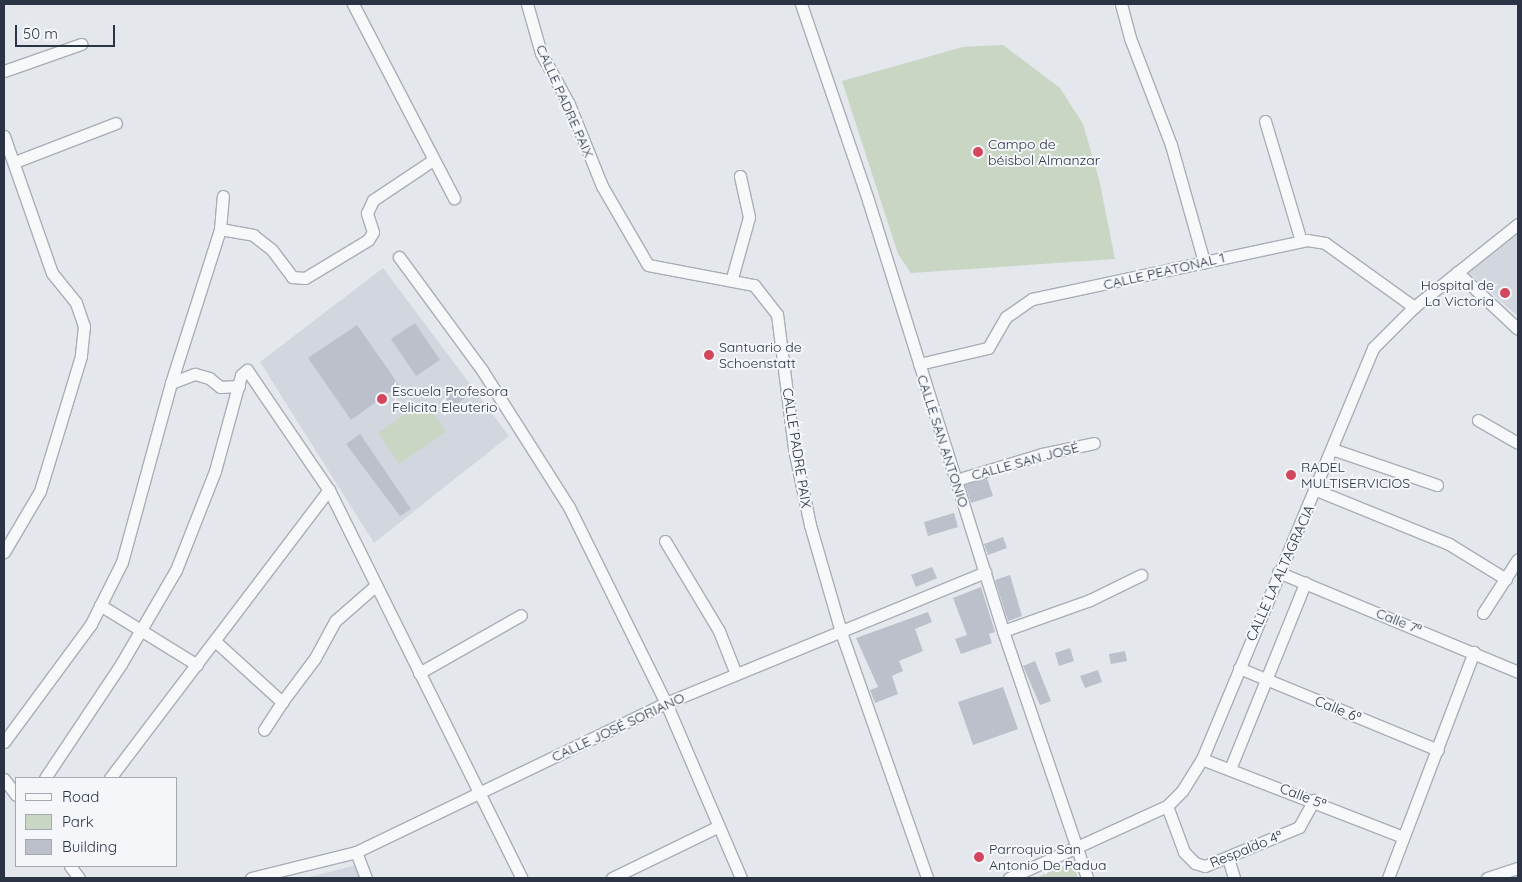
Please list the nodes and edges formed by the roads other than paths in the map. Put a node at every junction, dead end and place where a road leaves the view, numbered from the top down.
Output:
1 (352, 4) edge
2 (528, 4) edge
3 (800, 4) edge
4 (1121, 4) edge
5 (81, 44) dead end
6 (4, 71) edge
7 (1265, 121) dead end
8 (116, 123) dead end
9 (4, 136) edge
10 (433, 160) junction
11 (15, 162) junction
12 (740, 176) dead end
13 (223, 196) dead end
14 (454, 198) dead end
15 (1518, 224) edge
16 (220, 229) junction
17 (1302, 241) junction
18 (399, 257) dead end
19 (1204, 262) junction
20 (1457, 272) junction
21 (732, 278) junction
22 (1414, 306) junction
23 (1518, 330) edge
24 (918, 364) junction
25 (171, 383) junction
26 (239, 386) junction
27 (1478, 420) dead end
28 (1094, 443) dead end
29 (1518, 443) edge
30 (1332, 449) junction
31 (956, 480) junction
32 (1437, 485) dead end
33 (329, 490) junction
34 (1316, 490) junction
35 (665, 541) dead end
36 (4, 552) edge
37 (1518, 559) edge
38 (985, 572) junction
39 (1278, 572) junction
40 (1141, 575) dead end
41 (1506, 579) junction
42 (1305, 583) junction
43 (375, 586) junction
44 (100, 605) junction
45 (1482, 613) dead end
46 (521, 615) dead end
47 (140, 631) junction
48 (1003, 631) junction
49 (841, 632) junction
50 (215, 641) junction
51 (1474, 652) junction
52 (197, 665) junction
53 (1239, 668) junction
54 (1518, 672) edge
55 (419, 673) junction
56 (736, 674) junction
57 (1265, 679) junction
58 (282, 702) junction
59 (666, 702) junction
60 (264, 730) dead end
61 (4, 742) edge
62 (1438, 750) junction
63 (1202, 759) junction
64 (1230, 769) junction
65 (46, 777) edge
66 (111, 777) edge
67 (4, 779) edge
68 (480, 793) junction
69 (15, 795) edge
70 (1314, 800) junction
71 (1167, 806) junction
72 (717, 827) junction
73 (1403, 837) junction
74 (1077, 847) junction
75 (356, 852) junction
76 (1228, 858) junction
77 (71, 867) edge
78 (1518, 868) edge
79 (79, 878) edge
80 (251, 878) edge
81 (366, 878) edge
82 (522, 878) edge
83 (612, 878) edge
84 (741, 878) edge
85 (927, 878) edge
86 (1009, 878) edge
87 (1087, 878) edge
88 (1234, 878) edge
89 (1388, 878) edge
90 (1487, 878) edge

1 - 10 street
2 - 21 street, CALLE PADRE PAIX
3 - 24 street, CALLE SAN ANTONIO
4 - 19 street
5 - 6 street
7 - 17 street
8 - 11 street
9 - 11 street
10 - 14 street
10 - 16 street
11 - 36 street
12 - 21 street
13 - 16 street
15 - 20 street, CALLE LA ALTAGRACIA
16 - 25 street
17 - 19 street, CALLE PEATONAL 1
17 - 22 street, CALLE PEATONAL 1
18 - 59 street
19 - 24 street, CALLE PEATONAL 1
20 - 22 street, CALLE LA ALTAGRACIA
20 - 23 street
21 - 49 street, CALLE PADRE PAIX
22 - 30 street, CALLE LA ALTAGRACIA
24 - 31 street, CALLE SAN ANTONIO
25 - 26 street
25 - 44 street
26 - 33 street
26 - 47 street
27 - 29 street
28 - 31 street, CALLE SAN JOSÉ
30 - 32 street
30 - 34 street, CALLE LA ALTAGRACIA
31 - 38 street, CALLE SAN ANTONIO
33 - 43 street
33 - 50 street
34 - 39 street, CALLE LA ALTAGRACIA
34 - 41 street
35 - 56 street
37 - 41 street
38 - 48 street, CALLE SAN ANTONIO
38 - 49 street, CALLE JOSÉ SORIANO
39 - 42 street, Calle 7ª
39 - 53 street, CALLE LA ALTAGRACIA
40 - 48 street
41 - 45 street
42 - 51 street, Calle 7ª
42 - 57 street
43 - 55 street
43 - 58 street
44 - 47 street
44 - 61 street
46 - 55 street
47 - 52 street
47 - 65 street
48 - 74 street, CALLE SAN ANTONIO
49 - 56 street, CALLE JOSÉ SORIANO
49 - 85 street, CALLE PADRE PAIX
50 - 52 street
50 - 58 street
51 - 54 street, Calle 7ª
51 - 62 street
52 - 66 street
53 - 57 street, Calle 6ª
53 - 63 street, CALLE LA ALTAGRACIA
55 - 68 street
56 - 59 street, CALLE JOSÉ SORIANO
57 - 62 street, Calle 6ª
57 - 64 street
58 - 60 street
59 - 68 street, CALLE JOSÉ SORIANO
59 - 72 street
62 - 73 street
63 - 64 street, Calle 5ª
63 - 71 street, CALLE LA ALTAGRACIA
64 - 70 street, Calle 5ª
67 - 69 street
68 - 75 street, CALLE JOSÉ SORIANO
68 - 82 street
70 - 73 street, Calle 5ª
70 - 76 street, Respaldo 4ª
71 - 74 street, CALLE LA ALTAGRACIA
71 - 76 street, Respaldo 4ª
72 - 83 street
72 - 84 street
73 - 89 street
74 - 86 street, CALLE LA ALTAGRACIA
74 - 87 street, CALLE SAN ANTONIO
75 - 80 street, CALLE JOSÉ SORIANO
75 - 81 street
76 - 88 street
77 - 79 street
78 - 90 street

